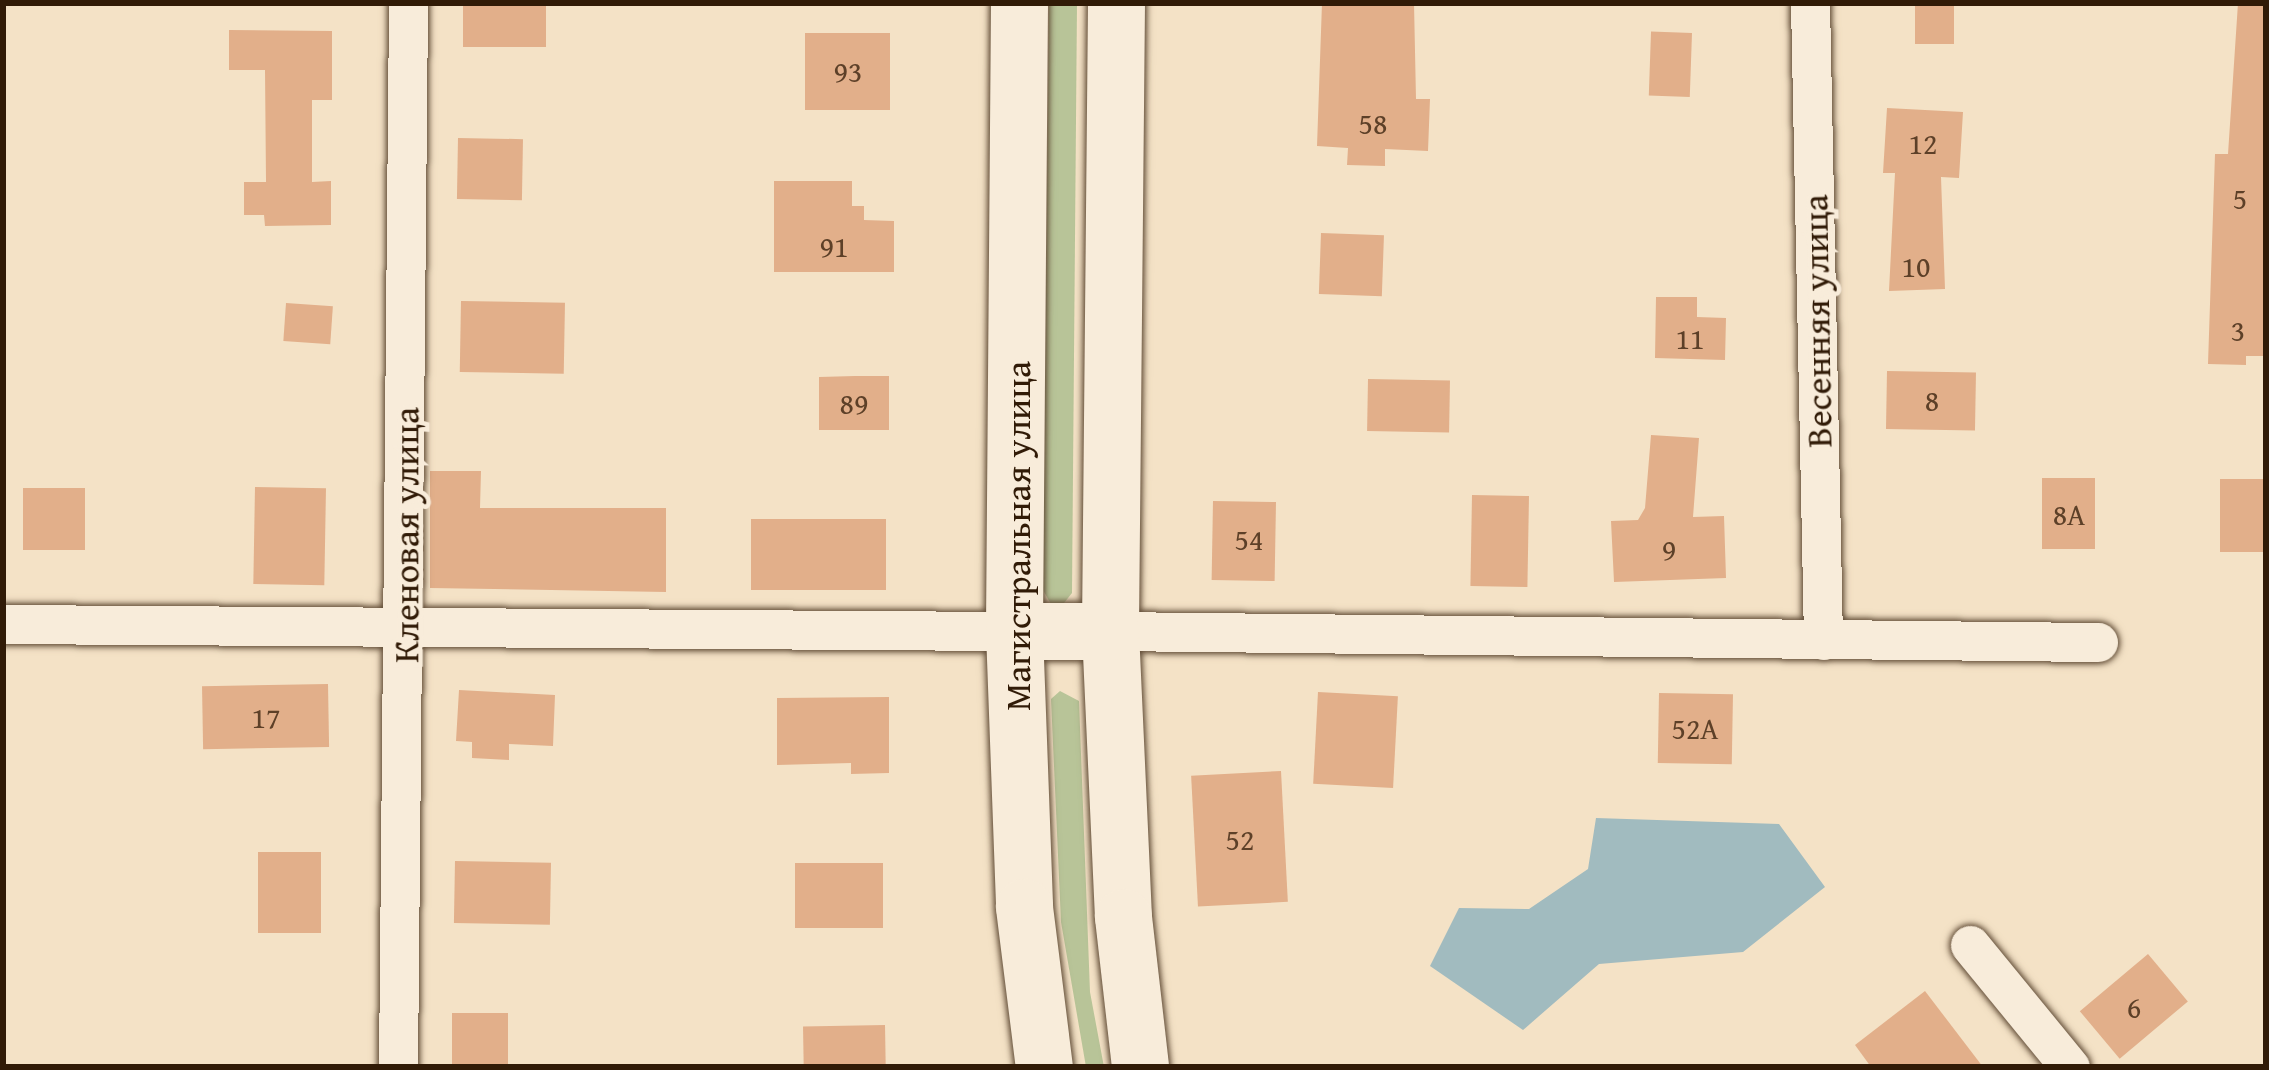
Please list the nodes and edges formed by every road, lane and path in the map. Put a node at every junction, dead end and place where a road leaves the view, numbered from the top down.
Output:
1 (408, 3) edge
2 (1019, 3) edge
3 (1116, 3) edge
4 (1810, 3) edge
5 (405, 623) junction
6 (3, 624) edge
7 (1015, 631) junction
8 (1110, 631) junction
9 (1823, 640) junction
10 (2098, 642) dead end
11 (1970, 946) dead end
12 (398, 1067) edge
13 (1044, 1067) edge
14 (1140, 1067) edge
15 (2070, 1067) edge

1 - 5 street, Кленовая улица
2 - 7 main road, Магистральная улица
3 - 8 main road
4 - 9 street, Весенняя улица
5 - 6 street
5 - 7 street
5 - 12 street, Кленовая улица
7 - 8 main road
7 - 13 main road, Магистральная улица
8 - 9 street
8 - 14 main road
9 - 10 street
11 - 15 street

